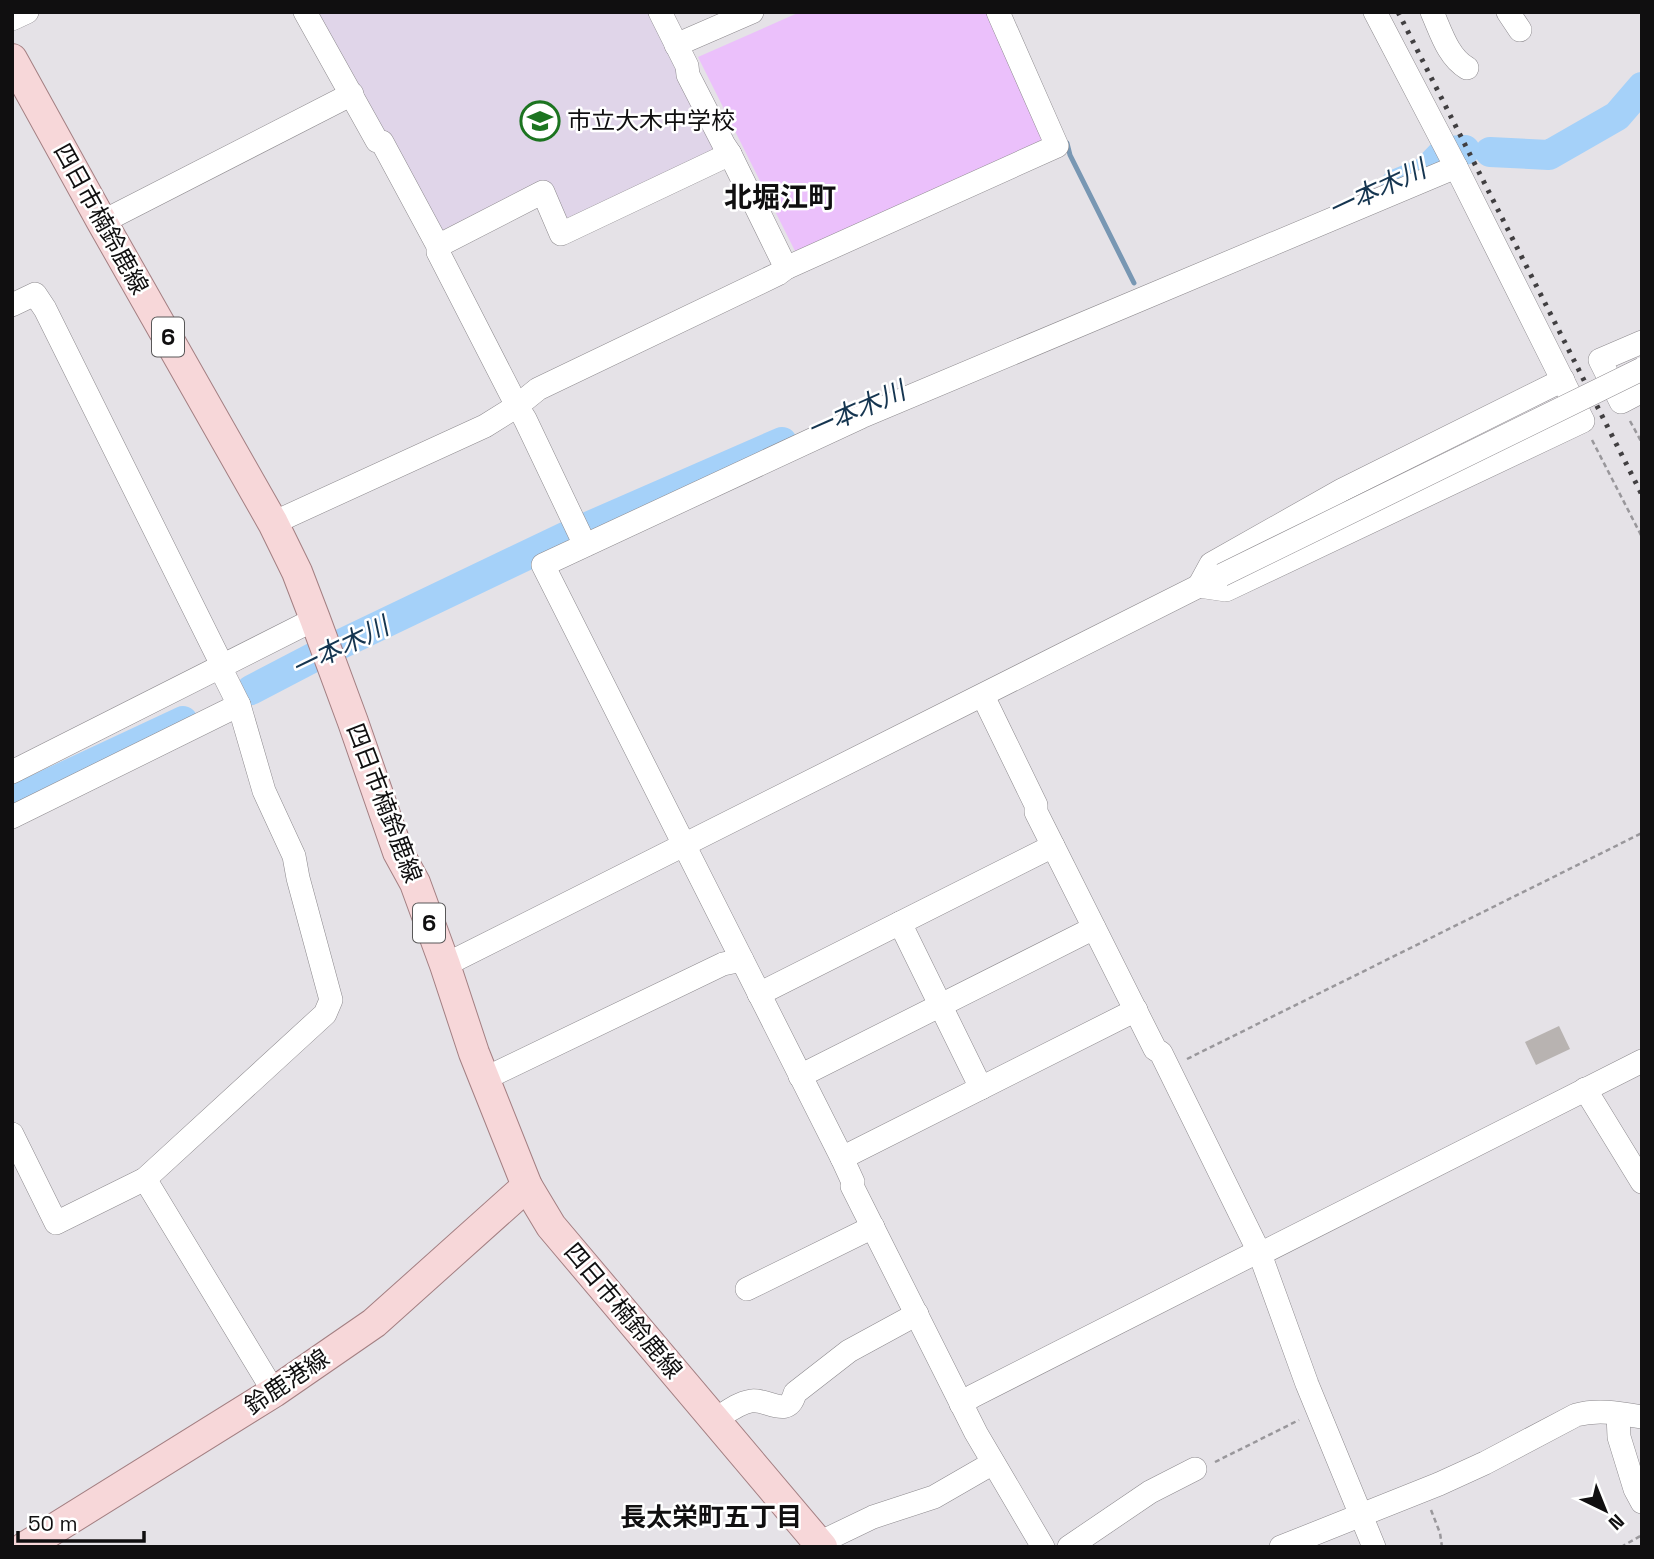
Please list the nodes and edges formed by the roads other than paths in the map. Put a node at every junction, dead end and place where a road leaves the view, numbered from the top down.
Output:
1 (27, 12) edge
2 (305, 12) edge
3 (660, 12) edge
4 (752, 12) edge
5 (998, 12) edge
6 (1376, 12) edge
7 (1432, 12) edge
8 (12, 19) edge
9 (677, 45) junction
10 (12, 59) edge
11 (1467, 68) dead end
12 (352, 94) junction
13 (730, 154) junction
14 (1456, 167) junction
15 (102, 222) junction
16 (438, 246) junction
17 (786, 268) junction
18 (12, 305) edge
19 (1642, 342) edge
20 (1642, 369) edge
21 (1563, 380) junction
22 (1642, 391) edge
23 (517, 406) junction
24 (273, 523) junction
25 (585, 545) junction
26 (1199, 586) junction
27 (315, 619) junction
28 (221, 666) junction
29 (983, 696) junction
30 (239, 705) junction
31 (12, 772) edge
32 (12, 817) edge
33 (684, 845) junction
34 (1053, 846) junction
35 (900, 923) junction
36 (1094, 928) junction
37 (742, 960) junction
38 (444, 965) junction
39 (759, 994) junction
40 (940, 1005) junction
41 (1136, 1010) junction
42 (1642, 1061) edge
43 (800, 1076) junction
44 (484, 1079) junction
45 (981, 1088) junction
46 (1585, 1089) junction
47 (12, 1134) edge
48 (842, 1158) junction
49 (145, 1179) junction
50 (1642, 1182) edge
51 (527, 1186) junction
52 (873, 1227) junction
53 (1260, 1253) junction
54 (747, 1289) dead end
55 (917, 1314) junction
56 (274, 1392) junction
57 (961, 1404) junction
58 (1618, 1414) junction
59 (1642, 1418) edge
60 (715, 1420) junction
61 (992, 1463) junction
62 (1195, 1469) road end
63 (1642, 1502) edge
64 (1361, 1515) junction
65 (821, 1545) edge
66 (25, 1547) edge
67 (1043, 1547) edge
68 (1069, 1547) edge
69 (1281, 1547) edge
70 (1374, 1547) edge

1 - 8 street
2 - 12 street
3 - 9 street
4 - 9 street
5 - 17 street
6 - 14 street
7 - 11 street
9 - 13 street
10 - 15 main road, 四日市楠鈴鹿線 / 6
12 - 15 street
12 - 16 street
13 - 16 street
13 - 17 street
14 - 21 street
14 - 25 street
15 - 24 main road, 四日市楠鈴鹿線 / 6
16 - 23 street
17 - 23 street
18 - 28 street
19 - 22 street
20 - 26 street, bridge
21 - 26 street
21 - 26 street
23 - 24 street
23 - 25 street
24 - 27 main road, 四日市楠鈴鹿線 / 6
25 - 33 street
26 - 29 street
27 - 28 street
27 - 38 main road, 四日市楠鈴鹿線 / 6
28 - 30 street
28 - 31 street
29 - 33 street
29 - 34 street
30 - 32 street
30 - 49 street
33 - 37 street
33 - 38 street
34 - 35 street
34 - 36 street
35 - 39 street
35 - 40 street
36 - 40 street
36 - 41 street
37 - 39 street
37 - 44 street
38 - 44 main road, 四日市楠鈴鹿線 / 6
39 - 43 street
40 - 43 street
40 - 45 street
41 - 45 street
41 - 53 street
42 - 46 street
43 - 48 street
44 - 51 main road, 四日市楠鈴鹿線 / 6
45 - 48 street
46 - 50 street
46 - 53 street
47 - 49 street
48 - 52 street
49 - 56 street
51 - 56 main road, 鈴鹿港線
51 - 60 main road, 四日市楠鈴鹿線 / 6
52 - 54 street
52 - 55 street
53 - 57 street
53 - 64 street
55 - 57 street
55 - 60 street
56 - 66 main road, 鈴鹿港線
57 - 61 street
58 - 59 street
58 - 63 street
58 - 64 street
60 - 65 main road, 四日市楠鈴鹿線 / 6
61 - 65 street
61 - 67 street
62 - 68 street
64 - 69 street
64 - 70 street

